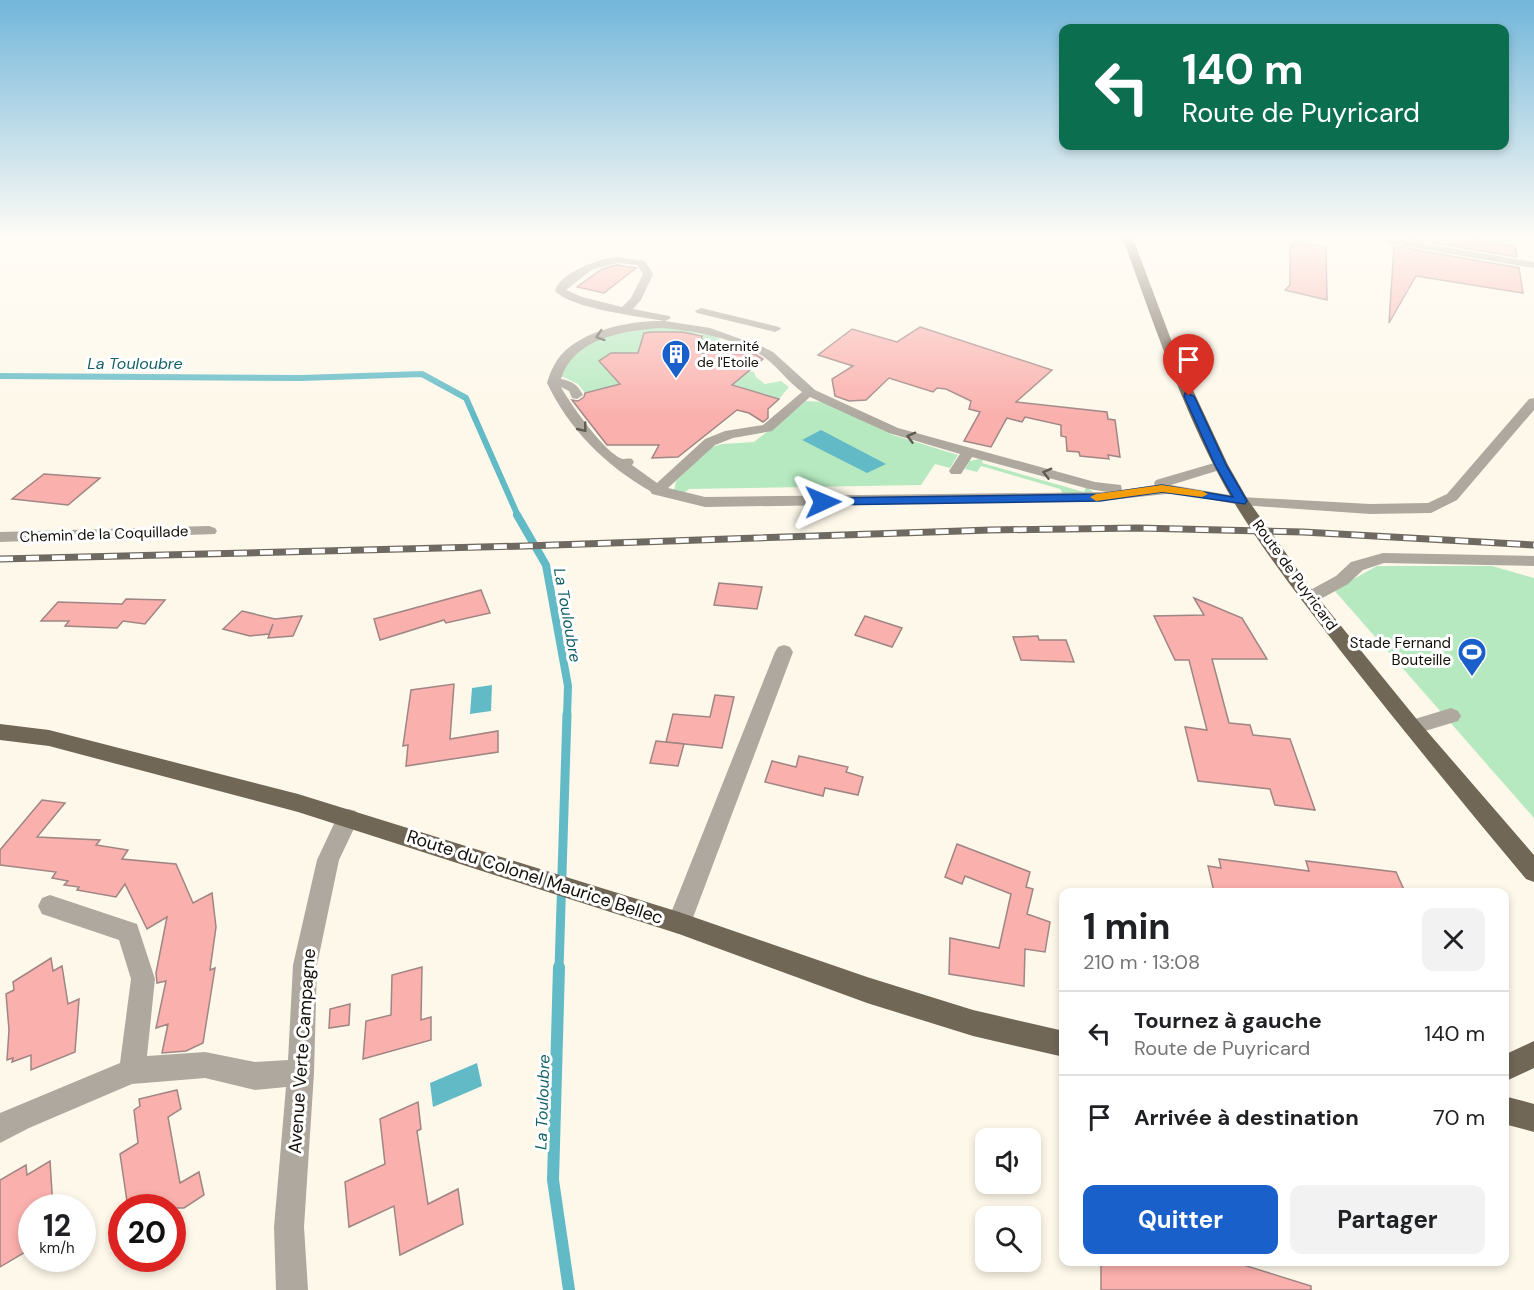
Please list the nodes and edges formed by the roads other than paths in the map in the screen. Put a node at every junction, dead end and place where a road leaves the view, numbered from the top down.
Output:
1 (567, 296) edge
2 (638, 296) edge
3 (1149, 296) edge
4 (627, 310) junction
5 (684, 324) junction
6 (775, 329) dead end
7 (553, 383) junction
8 (810, 392) junction
9 (578, 395) dead end
10 (1534, 402) edge
11 (968, 452) junction
12 (1221, 465) junction
13 (956, 471) dead end
14 (657, 490) junction
15 (1241, 501) junction
16 (209, 531) dead end
17 (0, 537) edge
18 (1534, 561) edge
19 (1309, 598) junction
20 (784, 652) dead end
21 (1451, 717) dead end
22 (1412, 727) junction
23 (0, 732) edge
24 (348, 819) junction
25 (1534, 872) edge
26 (50, 906) dead end
27 (679, 922) junction
28 (1059, 1043) edge
29 (1534, 1054) edge
30 (1509, 1066) edge
31 (132, 1071) junction
32 (301, 1073) junction
33 (1509, 1111) edge
34 (1534, 1118) edge
35 (0, 1129) edge
36 (292, 1290) edge

1 - 4 street
2 - 4 street
3 - 12 main road, Route de Puyricard
4 - 5 street
5 - 6 street
5 -> 7 street
5 - 8 street
7 - 9 street
7 -> 14 street
11 -> 8 street
8 - 14 street
10 - 15 street
12 -> 11 street
11 - 13 street
12 - 15 main road, Route de Puyricard
14 - 15 street
15 - 19 main road, Route de Puyricard
16 - 17 street, Chemin de la Coquillade
18 - 19 street
19 - 22 main road, Route de Puyricard
20 - 27 street
21 - 22 street
22 - 25 main road, Route de Puyricard
23 - 24 main road, Route du Colonel Maurice Bellec
24 - 27 main road, Route du Colonel Maurice Bellec
24 - 32 street, Avenue Verte Campagne
26 - 31 street
27 - 28 main road, Route du Colonel Maurice Bellec
29 - 30 main road
31 - 32 street
31 - 35 street
32 - 36 street, Avenue Verte Campagne
33 - 34 main road

